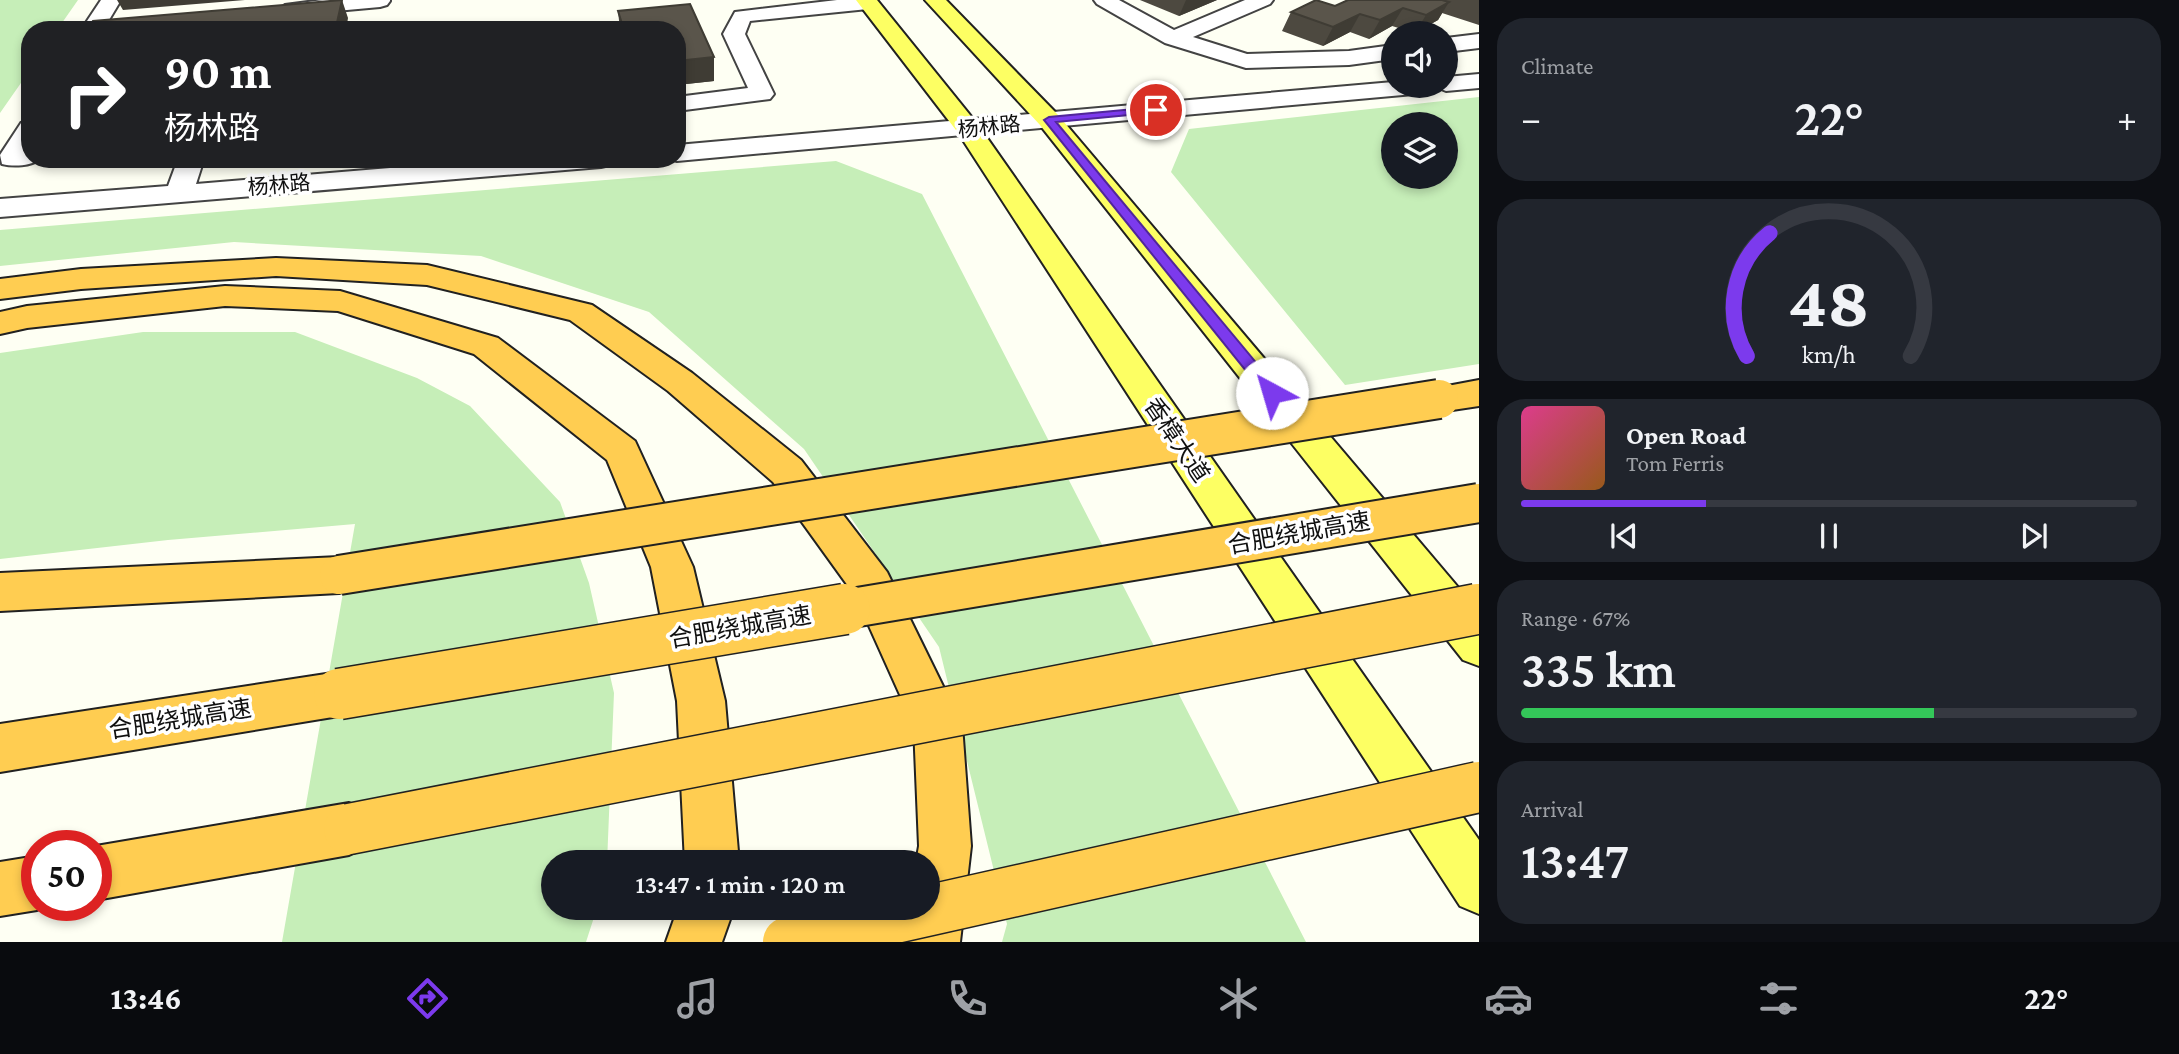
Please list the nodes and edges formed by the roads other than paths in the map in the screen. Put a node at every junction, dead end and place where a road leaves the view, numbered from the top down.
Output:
1 (111, 0) edge
2 (935, 0) edge
3 (1104, 0) edge
4 (1263, 0) edge
5 (867, 1) edge
6 (379, 7) edge
7 (271, 10) edge
8 (98, 21) edge
9 (1173, 38) junction
10 (1479, 41) edge
11 (1458, 44) edge
12 (1381, 54) edge
13 (1479, 81) edge
14 (1458, 83) edge
15 (1381, 90) edge
16 (686, 103) edge
17 (1049, 120) junction
18 (968, 130) junction
19 (21, 142) edge
20 (686, 152) edge
21 (21, 157) edge
22 (188, 168) edge
23 (482, 168) edge
24 (179, 193) junction
25 (0, 208) edge
26 (0, 289) edge
27 (0, 323) edge
28 (1479, 393) edge
29 (1479, 503) edge
30 (0, 592) edge
31 (1479, 609) edge
32 (1479, 645) edge
33 (0, 748) edge
34 (1479, 787) edge
35 (711, 850) edge
36 (112, 870) edge
37 (21, 886) edge
38 (1479, 887) edge
39 (0, 889) edge
40 (702, 920) edge
41 (694, 942) edge
42 (788, 942) edge
43 (932, 942) edge

1 - 8 street
2 - 17 main road
3 - 9 street
4 - 9 street
5 - 16 street
5 - 18 main road, 香樟大道
6 - 7 street
9 - 12 street
10 - 11 street
13 - 14 street
15 - 17 street, 杨林路
17 - 18 street, 杨林路
17 - 32 main road
18 - 20 street, 杨林路
18 - 38 main road, 香樟大道
19 - 21 street
22 - 24 street
23 - 24 street, 杨林路
24 - 25 street, 杨林路
26 - 43 highway
27 - 35 highway
28 - 30 highway, bridge
29 - 33 highway, 合肥绕城高速, bridge
31 - 36 highway, bridge
34 - 42 highway, bridge
37 - 39 highway
40 - 41 highway

